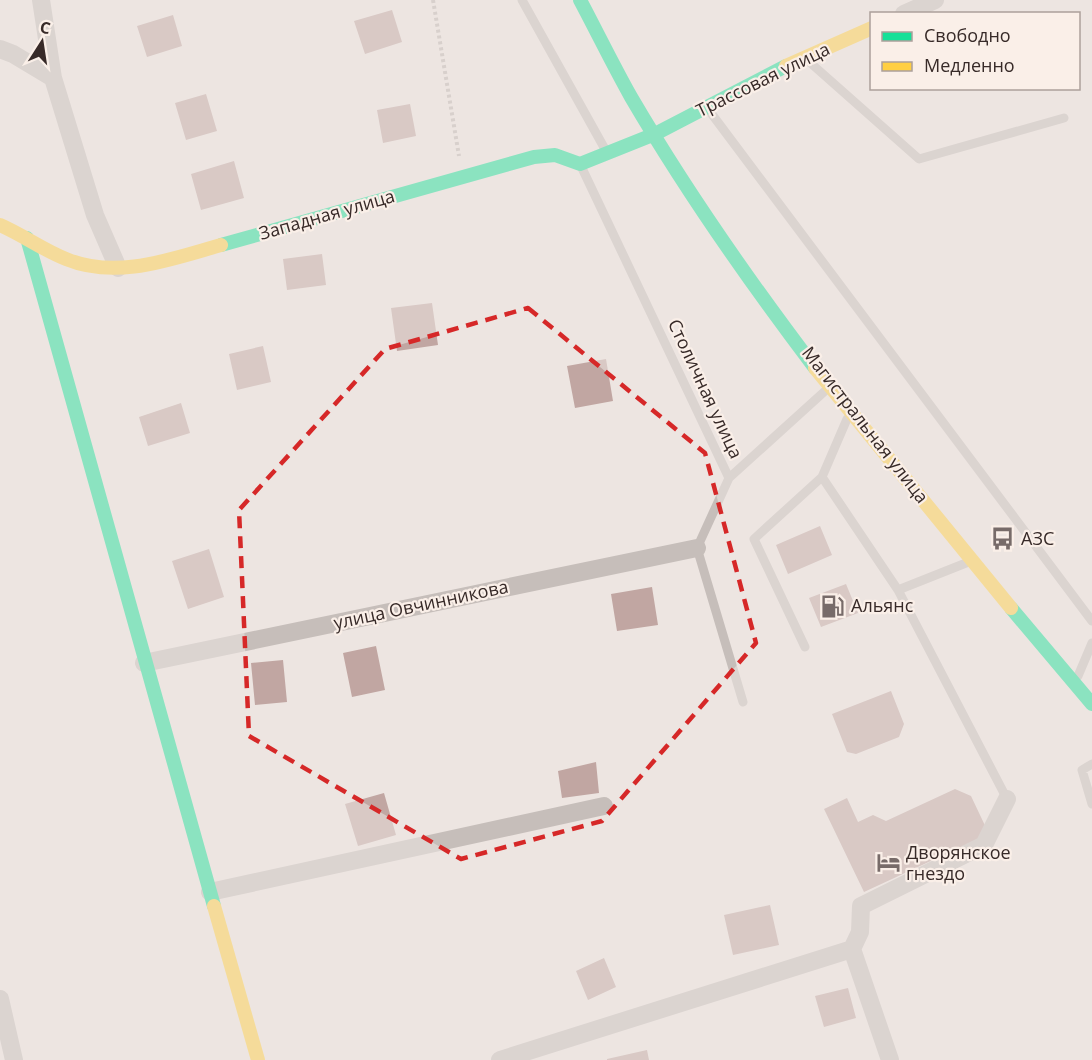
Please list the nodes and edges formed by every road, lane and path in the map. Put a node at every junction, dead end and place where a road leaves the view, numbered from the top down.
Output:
1 (41, 0) edge
2 (433, 0) edge
3 (522, 0) edge
4 (580, 0) edge
5 (935, 0) edge
6 (908, 12) edge
7 (870, 29) edge
8 (0, 49) edge
9 (804, 58) junction
10 (53, 78) junction
11 (707, 107) junction
12 (1064, 118) dead end
13 (655, 134) junction
14 (607, 154) junction
15 (580, 164) junction
16 (463, 177) junction
17 (0, 225) edge
18 (27, 238) junction
19 (118, 268) junction
20 (831, 385) junction
21 (851, 410) junction
22 (822, 477) junction
23 (729, 478) junction
24 (697, 548) junction
25 (974, 560) junction
26 (898, 590) junction
27 (1092, 621) edge
28 (1092, 643) edge
29 (805, 647) dead end
30 (144, 663) junction
31 (1092, 677) edge
32 (1075, 683) junction
33 (743, 702) dead end
34 (1092, 704) edge
35 (1092, 764) edge
36 (1007, 799) joint
37 (1092, 804) edge
38 (604, 806) dead end
39 (210, 892) junction
40 (852, 949) junction
41 (0, 999) edge
42 (14, 1060) edge
43 (258, 1060) edge
44 (500, 1060) edge
45 (890, 1060) edge

1 - 10 street
2 - 16 path
3 - 14 lane
4 - 13 main road, Магистральная улица
5 - 6 street
7 - 9 main road, Трассовая улица
8 - 10 street
9 - 11 main road, Трассовая улица
9 - 12 lane
10 - 19 street
11 - 13 main road, Трассовая улица
11 - 27 lane
13 - 14 main road
13 - 20 main road, Магистральная улица
14 - 15 main road
15 - 16 main road, Западная улица
15 - 23 lane, Столичная улица
16 - 19 main road, Западная улица
17 - 18 main road, Западная улица
18 - 19 main road, Западная улица
18 - 30 main road
20 - 21 main road, Магистральная улица
20 - 23 lane
21 - 22 lane
21 - 25 main road, Магистральная улица
22 - 26 lane
22 - 29 lane
23 - 24 lane, Столичная улица
24 - 30 street, улица Овчинникова
24 - 33 lane
25 - 26 lane
25 - 32 main road, Магистральная улица
26 - 36 lane
28 - 32 lane
30 - 39 main road
31 - 32 lane
32 - 34 main road, Магистральная улица
35 - 37 lane
36 - 40 street
38 - 39 street
39 - 43 main road
40 - 44 street
40 - 45 street
41 - 42 street

